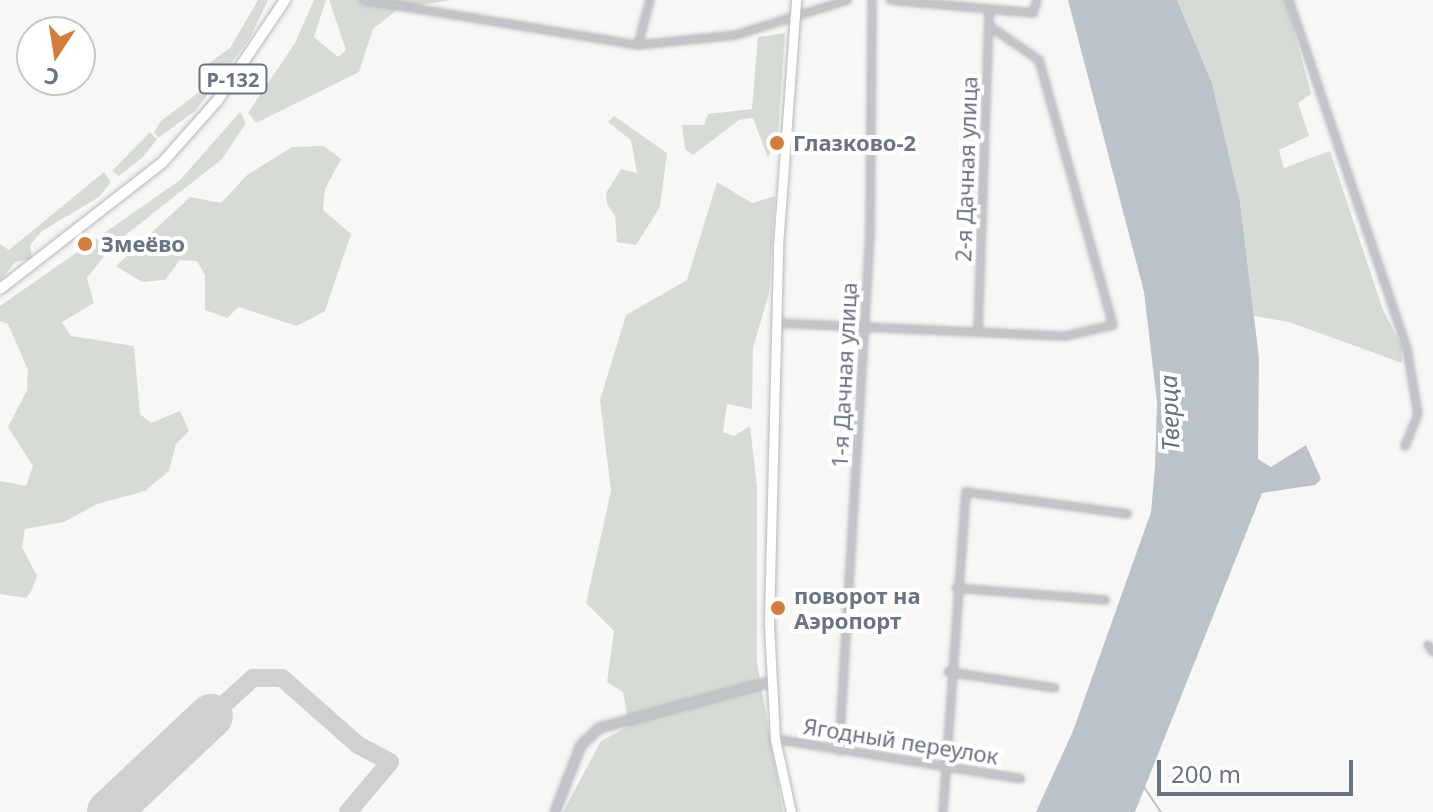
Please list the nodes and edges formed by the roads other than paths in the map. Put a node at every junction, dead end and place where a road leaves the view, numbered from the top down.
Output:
1 (285, 0) edge
2 (363, 0) edge
3 (650, 0) edge
4 (796, 0) edge
5 (848, 0) edge
6 (872, 0) edge
7 (890, 0) edge
8 (1037, 0) edge
9 (1289, 0) edge
10 (961, 3) edge
11 (989, 9) junction
12 (794, 16) junction
13 (991, 27) junction
14 (638, 45) junction
15 (0, 289) edge
16 (775, 323) junction
17 (863, 330) junction
18 (978, 332) junction
19 (1405, 447) dead end
20 (1128, 514) dead end
21 (956, 588) junction
22 (1106, 600) dead end
23 (1428, 645) dead end
24 (1433, 652) edge
25 (948, 672) junction
26 (770, 682) junction
27 (1055, 688) dead end
28 (775, 739) junction
29 (839, 751) junction
30 (942, 765) junction
31 (1021, 779) dead end
32 (555, 812) edge
33 (791, 812) edge
34 (943, 812) edge

1 - 15 main road, Р-132
2 - 14 street
3 - 14 street
4 - 12 main road
5 - 12 street
6 - 17 street, 1-я Дачная улица
7 - 10 street
8 - 11 street
9 - 19 street
10 - 11 street
11 - 13 street, 2-я Дачная улица
12 - 14 street
12 - 16 main road
13 - 18 street, 2-я Дачная улица
13 - 18 street
16 - 17 street
16 - 26 main road
17 - 18 street
17 - 29 street, 1-я Дачная улица
20 - 21 street
21 - 22 street
21 - 25 street
23 - 24 street
25 - 27 street
25 - 30 street
26 - 28 main road
26 - 32 street
28 - 29 street, Ягодный переулок
28 - 33 main road
29 - 30 street, Ягодный переулок
30 - 31 street, Ягодный переулок
30 - 34 street

